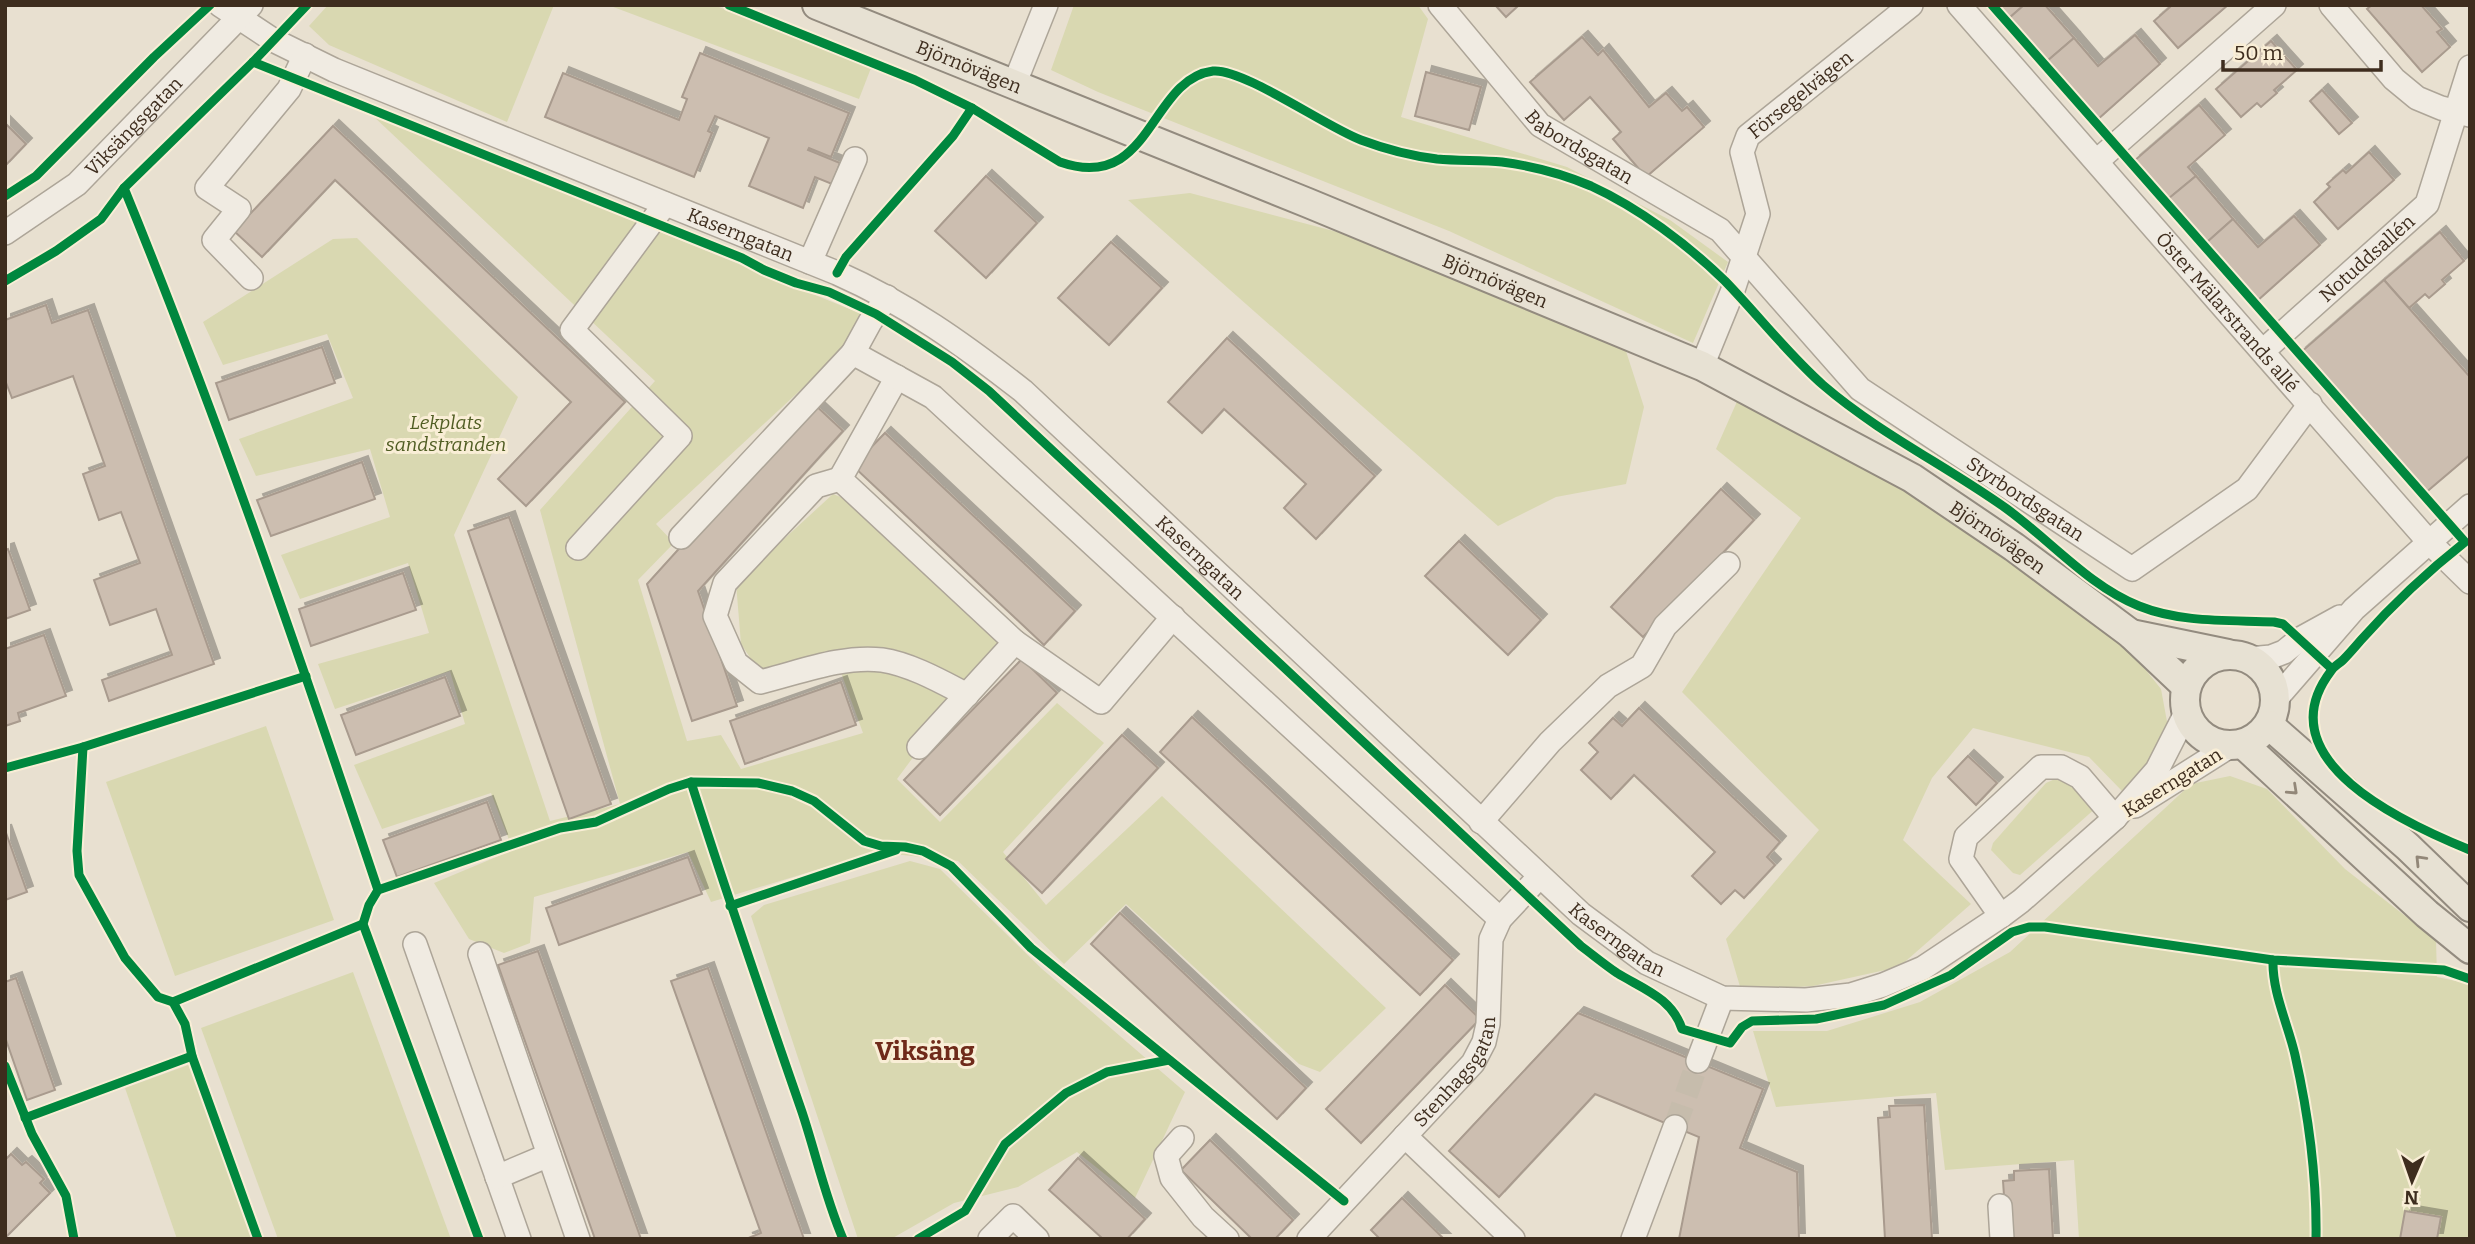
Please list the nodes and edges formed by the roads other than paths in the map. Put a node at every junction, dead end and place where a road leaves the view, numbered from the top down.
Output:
1 (817, 5) edge
2 (1046, 5) edge
3 (1440, 5) edge
4 (1911, 5) edge
5 (1959, 5) edge
6 (2274, 5) edge
7 (2331, 5) edge
8 (237, 10) edge
9 (305, 55) junction
10 (2470, 67) edge
11 (1014, 85) junction
12 (2463, 113) edge
13 (855, 159) dead end
14 (2097, 161) junction
15 (665, 204) junction
16 (5, 233) edge
17 (1743, 259) junction
18 (810, 262) junction
19 (251, 278) dead end
20 (887, 297) junction
21 (2263, 350) junction
22 (853, 353) junction
23 (1702, 366) junction
24 (897, 377) junction
25 (2310, 404) junction
26 (840, 479) junction
27 (2470, 506) edge
28 (681, 537) dead end
29 (2429, 542) junction
30 (578, 548) dead end
31 (1728, 564) dead end
32 (2470, 582) edge
33 (2354, 609) junction
34 (1172, 617) junction
35 (2131, 634) junction
36 (1014, 642) junction
37 (2240, 657) junction
38 (967, 695) junction
39 (2186, 699) junction
40 (2272, 712) junction
41 (2237, 745) junction
42 (919, 747) dead end
43 (2115, 818) junction
44 (1481, 822) junction
45 (1540, 876) junction
46 (2470, 907) edge
47 (2001, 916) junction
48 (1500, 919) junction
49 (415, 944) dead end
50 (2470, 949) edge
51 (480, 954) dead end
52 (1722, 998) junction
53 (1699, 1061) tunnel mouth
54 (1675, 1127) tunnel mouth
55 (1405, 1136) junction
56 (1182, 1138) dead end
57 (549, 1155) junction
58 (497, 1177) junction
59 (2000, 1206) dead end
60 (519, 1239) edge
61 (578, 1239) edge
62 (990, 1239) edge
63 (1037, 1239) edge
64 (1227, 1239) edge
65 (1309, 1239) edge
66 (1513, 1239) edge
67 (1633, 1239) edge
68 (2002, 1239) edge

1 - 11 main road, Björnövägen
2 - 11 street
3 - 17 street, Babordsgatan
4 - 17 street, Försegelvägen
5 - 14 street, Öster Mälarstrands allé
6 - 14 street
7 - 12 street
8 - 9 street, Kaserngatan
8 - 16 street, Viksängsgatan
9 - 15 street, Kaserngatan
9 - 19 street
10 - 12 street, Notuddsallén
11 - 23 main road, Björnövägen
12 - 21 street, Notuddsallén
13 - 18 street
14 - 21 street, Öster Mälarstrands allé
15 - 18 street, Kaserngatan
15 - 30 street
17 - 23 street, Försegelvägen
17 - 25 street, Styrbordsgatan
18 - 20 street, Kaserngatan
20 - 22 street
20 - 44 street, Kaserngatan
21 - 25 street, Öster Mälarstrands allé
22 - 24 street
22 - 28 street
23 - 35 main road, Björnövägen
24 - 26 street
24 - 34 street
25 - 29 street, Öster Mälarstrands allé
26 - 36 street
26 - 38 street
27 - 29 street
29 - 32 street, Öster Mälarstrands allé
29 - 33 street
31 - 44 street
33 - 37 street
33 - 40 street
34 - 36 street
34 - 48 street
35 - 37 main road, Björnövägen
35 - 39 main road, Björnövägen
36 - 38 street
37 - 39 main road
37 - 40 main road
38 - 42 street
39 - 41 main road
39 - 43 street, Kaserngatan
40 - 41 main road
46 -> 40 main road
41 - 43 street, Kaserngatan
41 -> 50 main road
43 - 47 street, Kaserngatan
43 - 47 street
44 - 45 street, Kaserngatan
45 - 48 street, Stenhagsgatan
45 - 52 street, Kaserngatan
47 - 52 street, Kaserngatan
48 - 55 street, Stenhagsgatan
49 - 58 street
51 - 57 street
52 - 53 street
54 - 67 street
55 - 65 street, Stenhagsgatan
55 - 66 street
56 - 64 street
57 - 58 street
57 - 61 street
58 - 60 street
59 - 68 street
62 - 63 street

